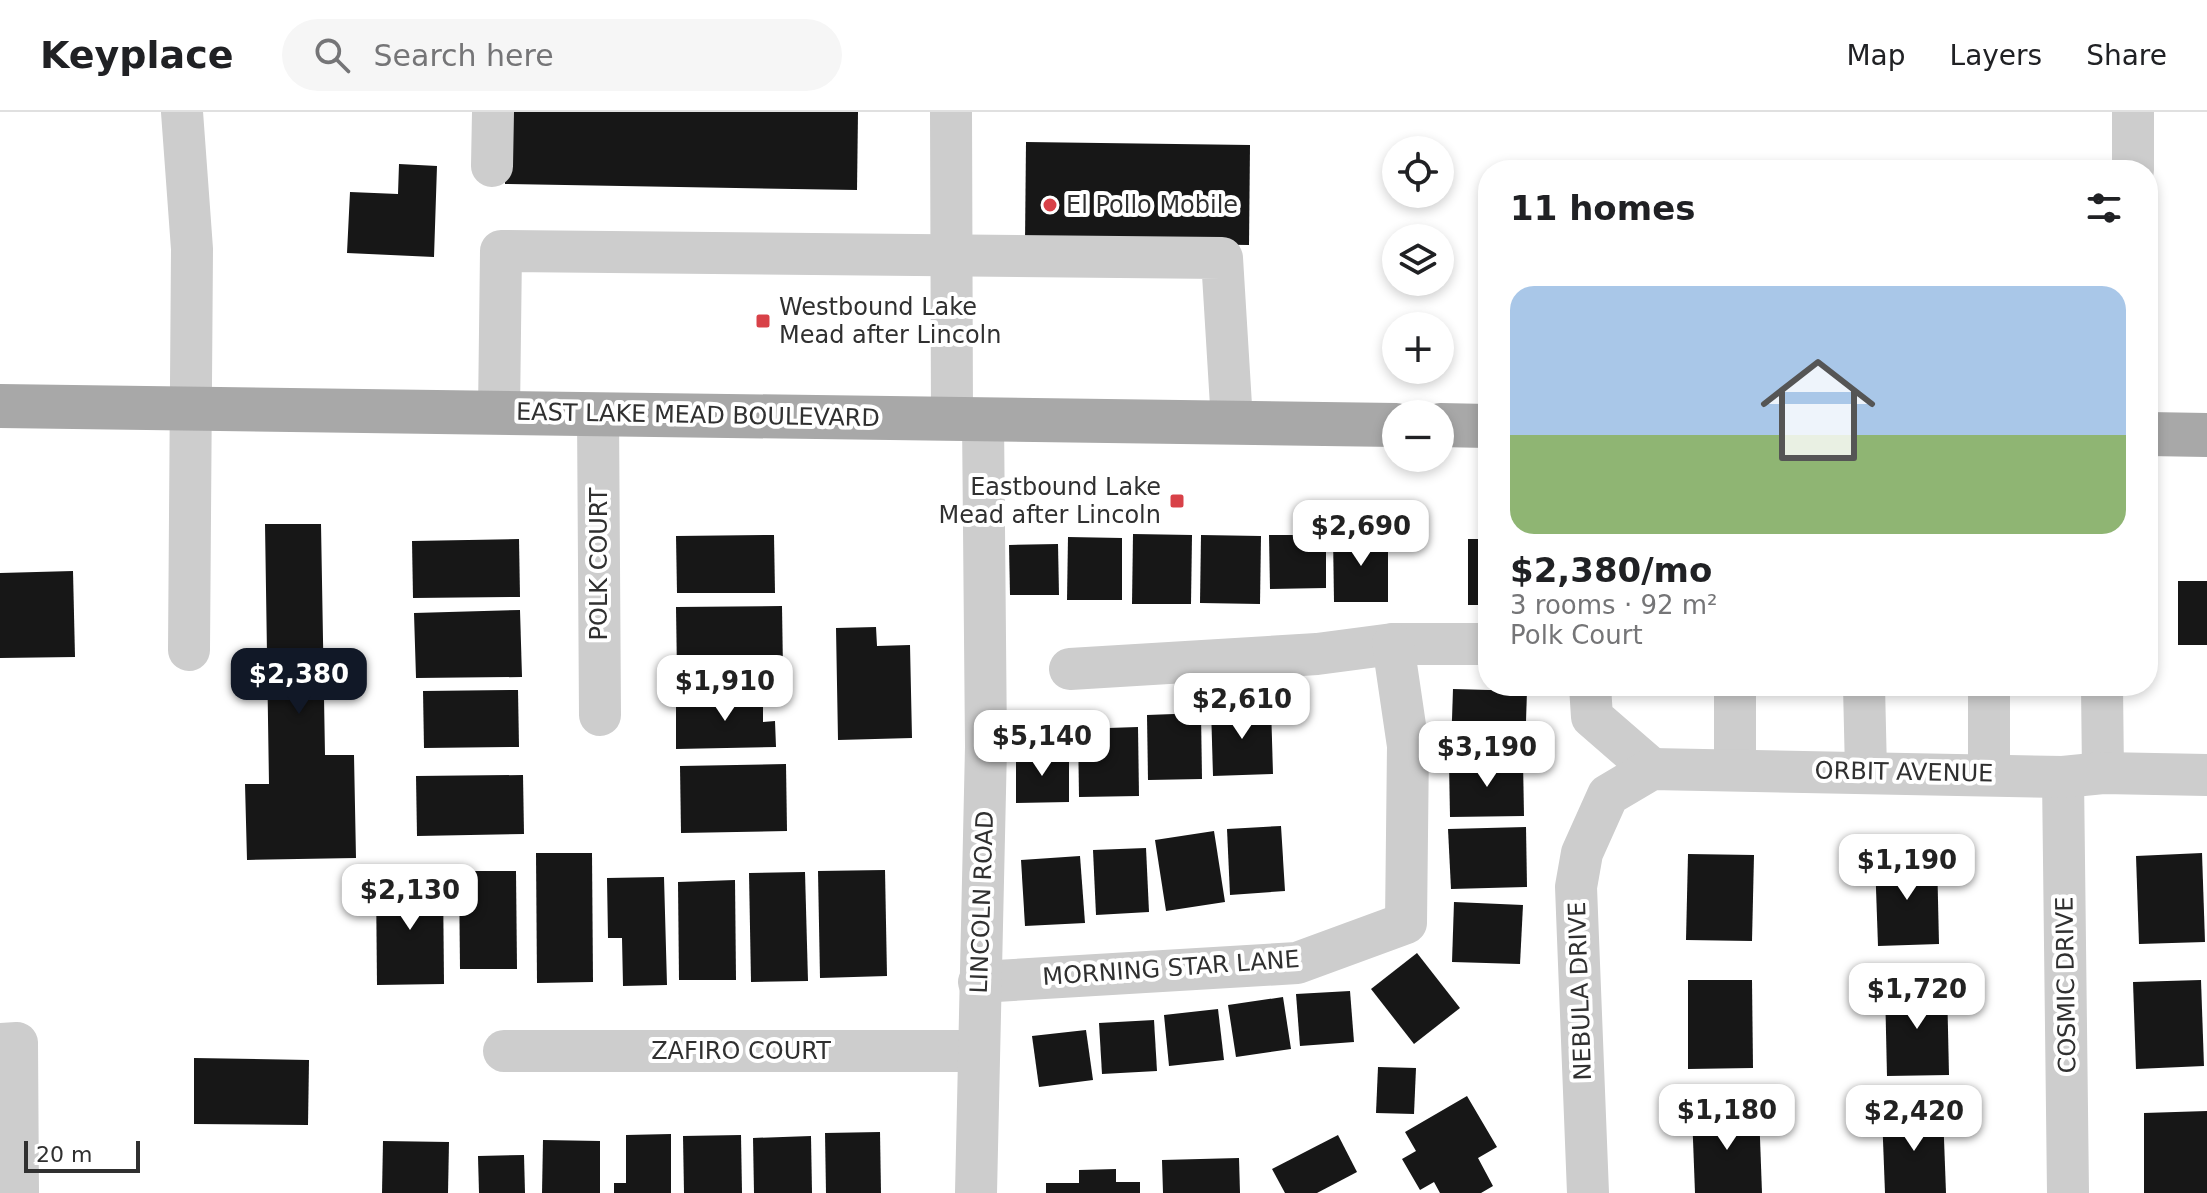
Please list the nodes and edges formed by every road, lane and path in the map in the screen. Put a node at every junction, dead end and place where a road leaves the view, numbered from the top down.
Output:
1 (182, 112) edge
2 (493, 112) edge
3 (951, 112) edge
4 (2133, 112) edge
5 (2133, 160) edge
6 (492, 166) dead end
7 (952, 254) junction
8 (0, 406) edge
9 (192, 408) junction
10 (499, 413) junction
11 (598, 414) junction
12 (967, 419) junction
13 (1232, 422) junction
14 (1382, 425) edge
15 (1454, 425) edge
16 (1478, 426) edge
17 (2158, 434) edge
18 (2207, 435) edge
19 (1393, 644) junction
20 (1478, 644) edge
21 (189, 650) dead end
22 (1070, 669) dead end
23 (1591, 696) edge
24 (1735, 696) edge
25 (1864, 696) edge
26 (1989, 696) edge
27 (2100, 696) edge
28 (600, 715) dead end
29 (1652, 769) junction
30 (1735, 769) junction
31 (1866, 771) junction
32 (1989, 774) junction
33 (2083, 775) junction
34 (2207, 775) edge
35 (979, 982) junction
36 (0, 1044) edge
37 (504, 1051) dead end
38 (978, 1051) junction
39 (18, 1193) edge
40 (976, 1193) edge
41 (1588, 1193) edge
42 (2068, 1193) edge

1 - 9 street
2 - 6 street
3 - 7 street, LINCOLN ROAD
4 - 5 street
7 - 10 street
7 - 12 street, LINCOLN ROAD
7 - 13 street
8 - 9 main road, EAST LAKE MEAD BOULEVARD
9 - 10 main road, EAST LAKE MEAD BOULEVARD
9 - 21 street
10 - 11 main road, EAST LAKE MEAD BOULEVARD
11 - 12 main road, EAST LAKE MEAD BOULEVARD
11 - 28 street, POLK COURT
12 - 13 main road, EAST LAKE MEAD BOULEVARD
12 - 35 street, LINCOLN ROAD
13 - 14 main road, EAST LAKE MEAD BOULEVARD
15 - 16 main road
17 - 18 main road
19 - 20 street
19 - 22 street
19 - 35 street, MORNING STAR LANE
23 - 29 street
24 - 30 street
25 - 31 street
26 - 32 street
27 - 33 street, COSMIC DRIVE
29 - 30 street, ORBIT AVENUE
29 - 41 street, NEBULA DRIVE
30 - 31 street, ORBIT AVENUE
31 - 32 street, ORBIT AVENUE
32 - 33 street, ORBIT AVENUE
33 - 34 street, ORBIT AVENUE
33 - 42 street, COSMIC DRIVE
35 - 38 street, LINCOLN ROAD
36 - 39 street
37 - 38 street, ZAFIRO COURT
38 - 40 street, LINCOLN ROAD

